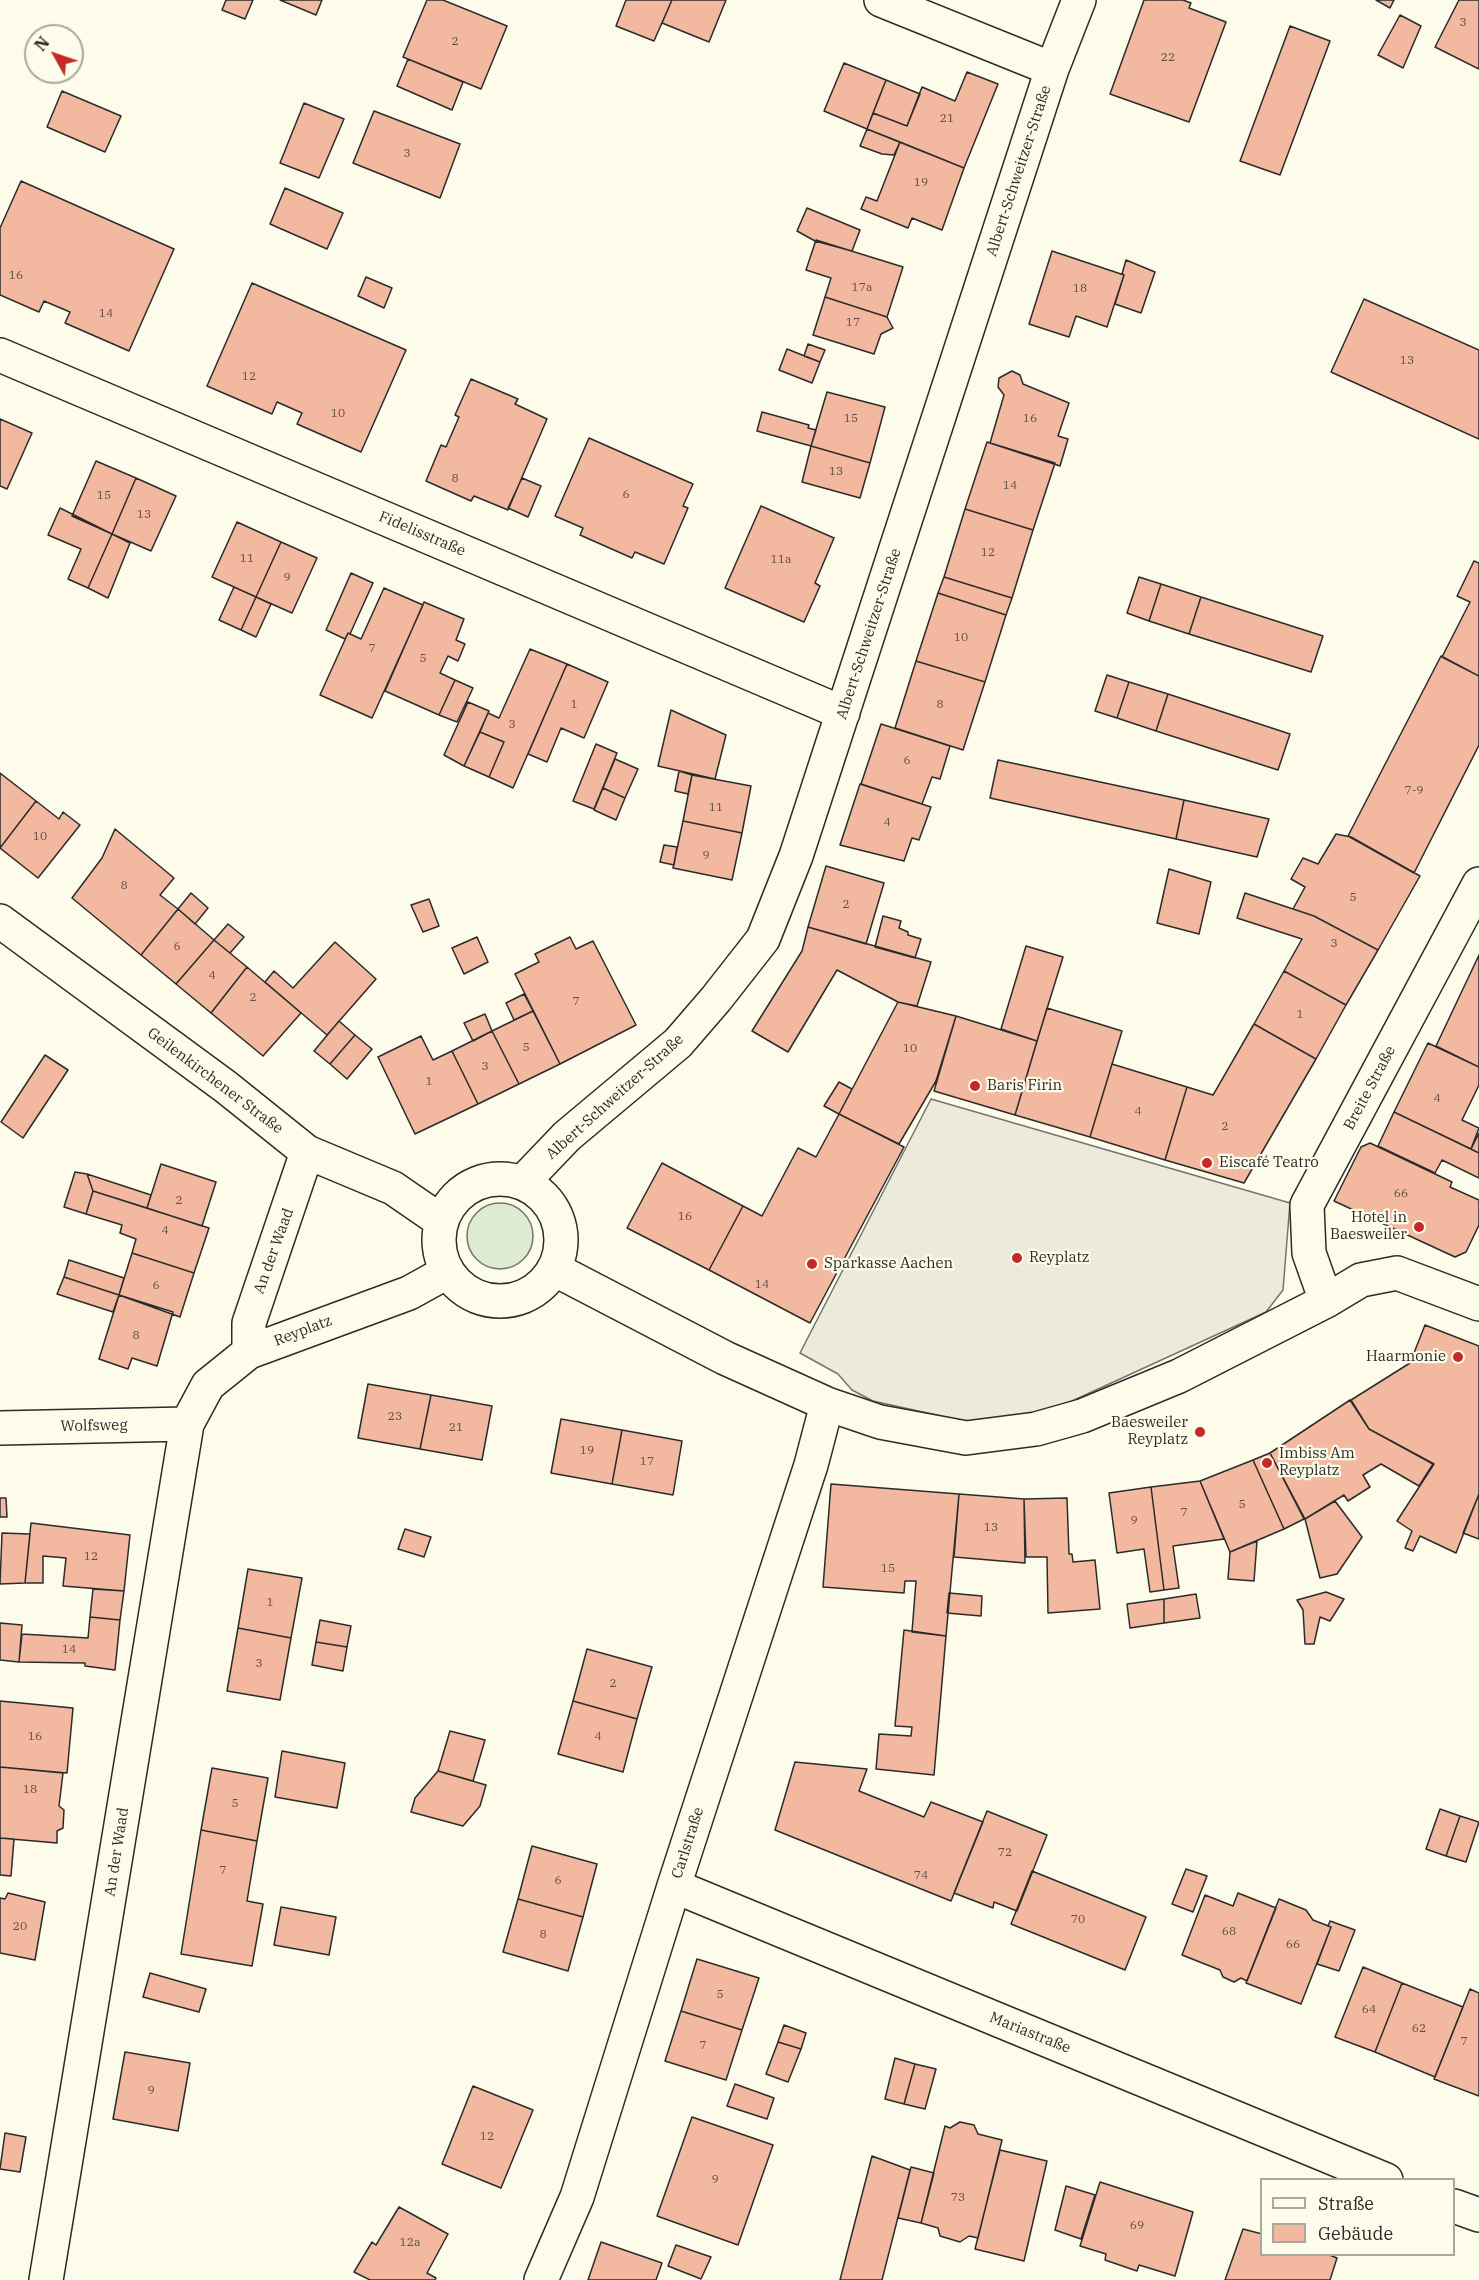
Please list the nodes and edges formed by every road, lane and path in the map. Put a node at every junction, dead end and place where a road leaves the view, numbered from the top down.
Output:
1 (881, 0) edge
2 (1079, 0) edge
3 (1052, 69) junction
4 (0, 355) edge
5 (843, 713) junction
6 (1479, 884) edge
7 (0, 921) edge
8 (307, 1152) junction
9 (522, 1183) junction
10 (441, 1221) junction
11 (554, 1269) junction
12 (447, 1272) junction
13 (1326, 1301) junction
14 (1479, 1304) edge
15 (249, 1352) junction
16 (827, 1404) junction
17 (187, 1424) junction
18 (0, 1428) edge
19 (674, 1886) junction
20 (1381, 2178) edge
21 (1455, 2206) edge
22 (1479, 2215) edge
23 (46, 2280) edge
24 (541, 2280) edge

1 - 3 street
2 - 3 street, Albert-Schweitzer-Straße
3 - 5 street, Albert-Schweitzer-Straße
4 - 5 street, Fidelisstraße
5 - 9 street, Albert-Schweitzer-Straße
6 - 13 street, Breite Straße
7 - 8 street, Geilenkirchener Straße
8 - 10 street, Geilenkirchener Straße
8 - 15 street, An der Waad
9 - 10 street
9 - 11 street
10 - 12 street
11 - 12 street
11 - 16 street
12 - 15 street, Reyplatz
13 - 14 street
13 - 16 street
15 - 17 street, Reyplatz
16 - 19 street, Carlstraße
17 - 18 street, Wolfsweg
17 - 23 street, An der Waad
19 - 20 street, Mariastraße
19 - 24 street, Carlstraße
21 - 22 street

